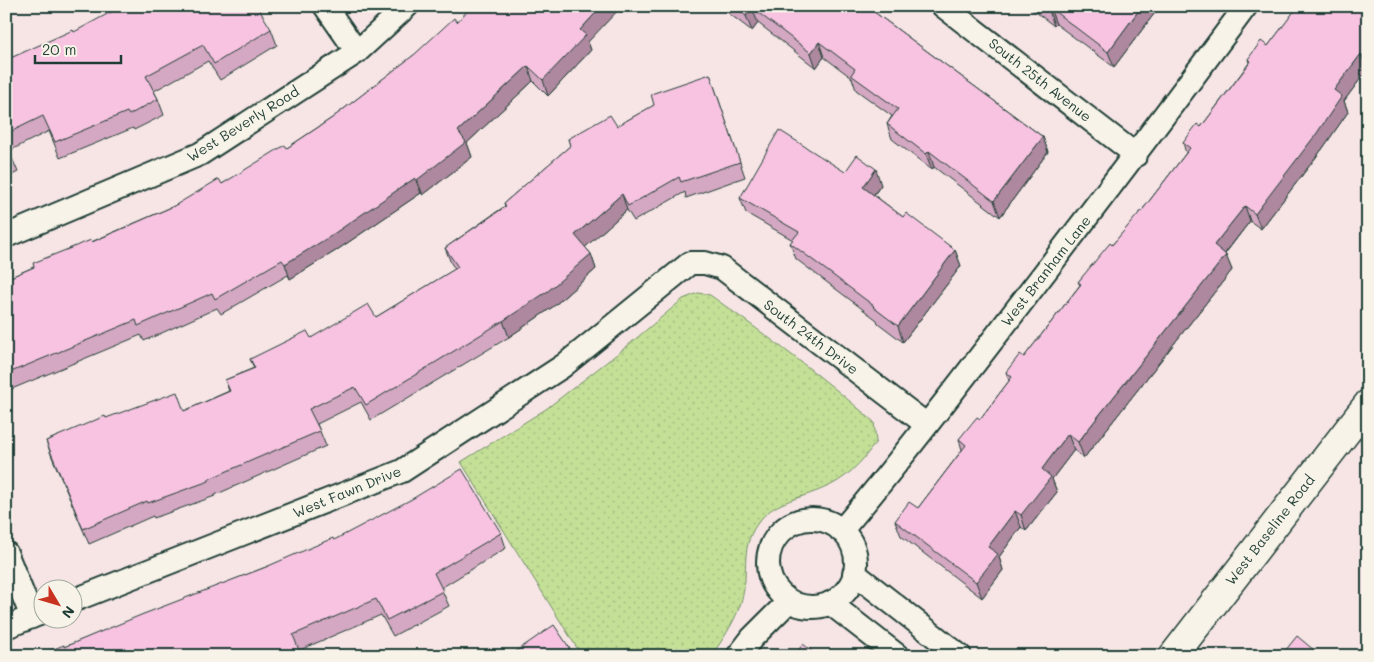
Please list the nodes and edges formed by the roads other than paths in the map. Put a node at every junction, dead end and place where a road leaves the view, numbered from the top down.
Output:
1 (325, 6) edge
2 (407, 6) edge
3 (943, 6) edge
4 (1246, 6) edge
5 (357, 52) junction
6 (1136, 155) junction
7 (6, 236) edge
8 (690, 263) joint
9 (1368, 404) edge
10 (927, 425) junction
11 (841, 531) junction
12 (6, 552) edge
13 (854, 573) junction
14 (82, 597) edge
15 (789, 601) junction
16 (830, 603) junction
17 (32, 605) edge
18 (32, 617) edge
19 (6, 627) edge
20 (738, 656) edge
21 (898, 656) edge
22 (960, 656) edge
23 (1173, 656) edge

1 - 5 street
2 - 5 street, West Beverly Road
3 - 6 street, South 25th Avenue
4 - 6 street, West Branham Lane
5 - 7 street, West Beverly Road
6 - 10 street, West Branham Lane
8 - 10 street, South 24th Drive
8 - 14 street, West Fawn Drive
9 - 23 main road, West Baseline Road
10 - 11 street, West Branham Lane
11 - 13 street
11 - 15 street
12 - 17 street
13 - 16 street
13 - 22 street
15 - 16 street
15 - 20 street
16 - 21 street
18 - 19 street

